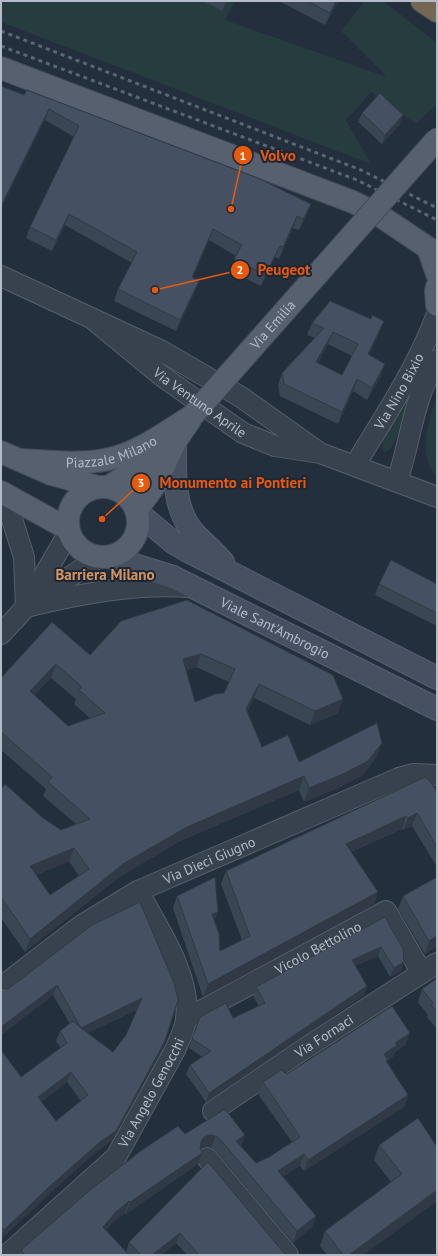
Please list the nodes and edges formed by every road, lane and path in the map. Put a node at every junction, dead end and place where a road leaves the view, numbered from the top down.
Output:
1 (422, 1) edge
2 (437, 12) edge
3 (1, 68) edge
4 (437, 139) edge
5 (433, 250) edge
6 (437, 274) edge
7 (1, 276) edge
8 (437, 286) edge
9 (437, 305) edge
10 (437, 314) edge
11 (96, 321) junction
12 (437, 360) edge
13 (192, 416) junction
14 (175, 442) junction
15 (1, 452) edge
16 (320, 453) junction
17 (22, 460) junction
18 (355, 465) junction
19 (397, 481) junction
20 (103, 487) junction
21 (3, 493) edge
22 (437, 497) edge
23 (137, 511) junction
24 (68, 530) junction
25 (104, 557) junction
26 (239, 576) junction
27 (194, 587) junction
28 (26, 607) junction
29 (1, 634) edge
30 (427, 671) edge
31 (437, 678) edge
32 (437, 709) edge
33 (437, 776) edge
34 (138, 891) junction
35 (430, 968) edge
36 (1, 987) edge
37 (186, 1019) junction
38 (213, 1111) dead end
39 (207, 1158) dead end
40 (7, 1255) edge
41 (288, 1255) edge

1 - 2 highway
3 - 5 main road
4 - 13 main road, Via Emilia, bridge
5 - 6 main road
7 - 11 street, Via Ventuno Aprile
8 - 9 main road
10 - 18 street, Via Nino Bixio
11 - 16 street, Via Ventuno Aprile
11 - 16 street, Via Ventuno Aprile
12 - 19 street, Via Nino Bixio
13 - 14 main road, Via Emilia
13 - 17 main road, Piazzale Milano
14 - 20 main road, Via Emilia
14 - 23 main road, Via Emilia
14 - 26 main road, Piazzale Milano
15 - 17 main road
16 - 18 street, Via Ventuno Aprile
17 - 20 main road
18 - 19 street, Via Ventuno Aprile
19 - 22 street, Via Ventuno Aprile
20 - 23 main road
20 - 24 main road
21 - 24 main road
21 - 28 street
23 - 25 main road
23 - 26 main road, Viale Sant'Ambrogio
24 - 25 main road
24 - 28 street
25 - 27 main road, Viale Sant'Ambrogio
25 - 28 street
26 - 30 main road, Viale Sant'Ambrogio
27 - 28 street
27 - 32 main road, Viale Sant'Ambrogio
28 - 29 street
30 - 31 main road, Viale Sant'Ambrogio
33 - 34 street, Via Dieci Giugno
34 - 36 street, Via Dieci Giugno
34 - 37 street, Via Angelo Genocchi
35 - 37 street, Vicolo Bettolino
35 - 38 street, Via Fornaci
37 - 40 street, Via Angelo Genocchi
39 - 41 street

